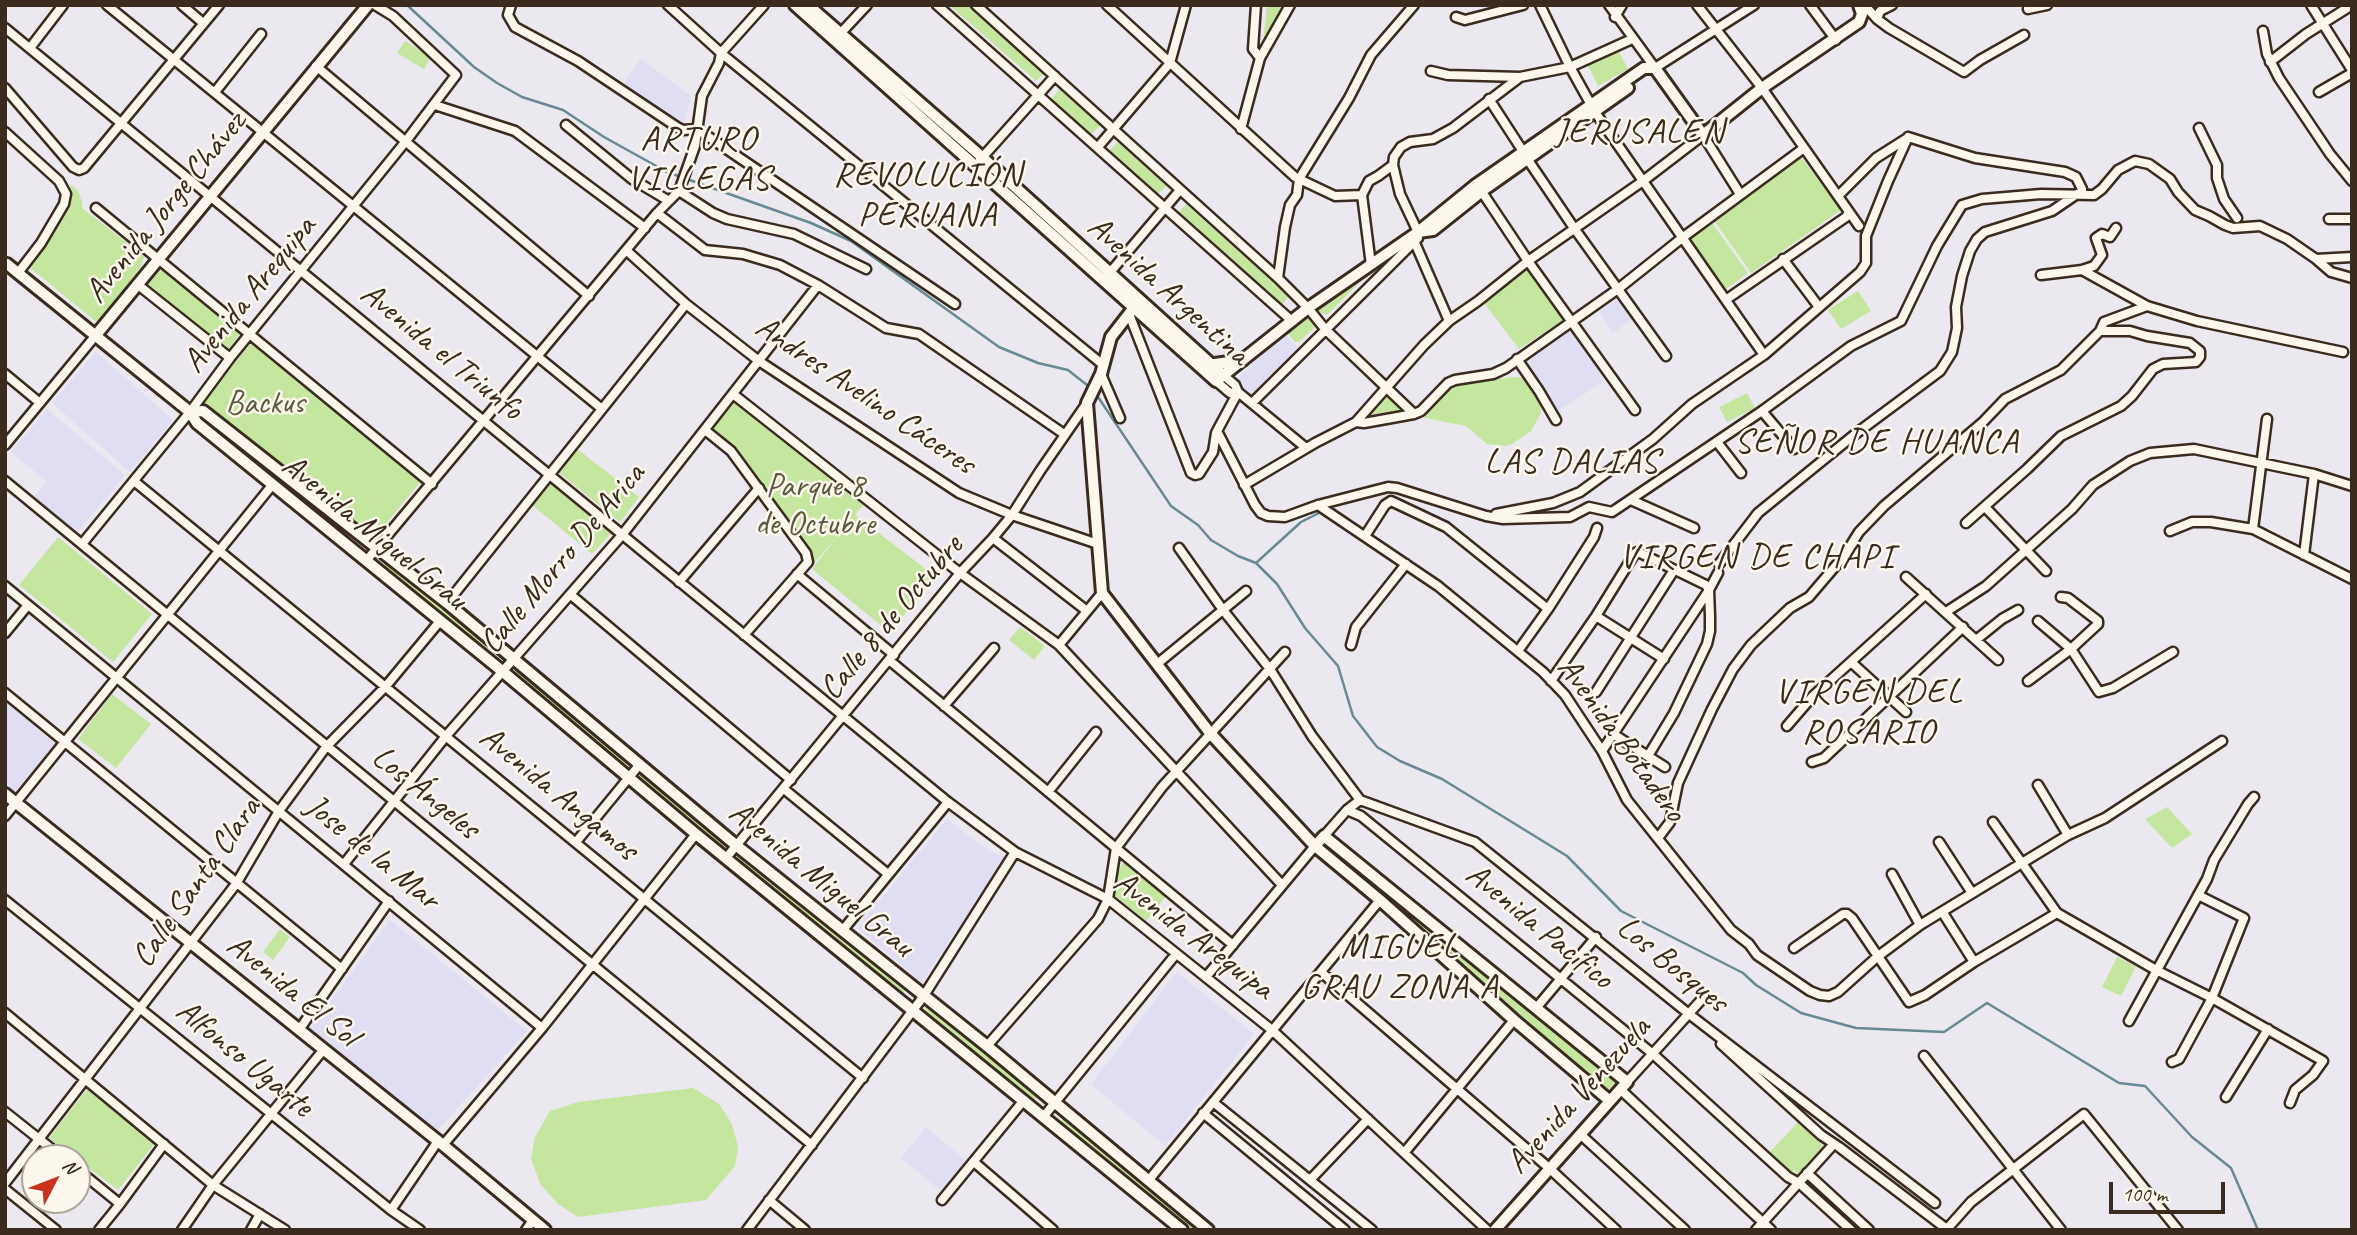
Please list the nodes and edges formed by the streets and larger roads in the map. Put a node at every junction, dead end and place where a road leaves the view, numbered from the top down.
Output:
1 (62, 5) edge
2 (107, 5) edge
3 (182, 5) edge
4 (219, 5) edge
5 (352, 5) edge
6 (375, 5) edge
7 (511, 5) edge
8 (668, 5) edge
9 (764, 5) edge
10 (795, 5) edge
11 (808, 5) edge
12 (867, 5) edge
13 (937, 5) edge
14 (976, 5) edge
15 (1186, 5) edge
16 (1256, 5) edge
17 (1290, 5) edge
18 (1414, 5) edge
19 (1523, 5) edge
20 (1540, 5) edge
21 (1609, 5) edge
22 (1622, 5) edge
23 (1697, 5) edge
24 (1754, 5) edge
25 (1810, 5) edge
26 (1892, 5) edge
27 (2047, 5) edge
28 (2311, 5) edge
29 (2352, 5) edge
30 (1108, 6) edge
31 (1859, 6) edge
32 (366, 8) edge
33 (2028, 9) dead end
34 (1456, 17) dead end
35 (1615, 17) junction
36 (1877, 19) junction
37 (203, 23) junction
38 (2323, 24) junction
39 (5, 28) edge
40 (1715, 29) junction
41 (2263, 31) dead end
42 (261, 34) dead end
43 (2024, 35) dead end
44 (837, 37) junction
45 (1632, 39) junction
46 (1836, 40) junction
47 (30, 48) junction
48 (720, 53) junction
49 (1260, 58) junction
50 (173, 59) junction
51 (2270, 62) junction
52 (1170, 63) junction
53 (316, 66) junction
54 (1570, 68) junction
55 (1655, 68) junction
56 (1432, 71) dead end
57 (2352, 71) edge
58 (1055, 76) junction
59 (1520, 76) junction
60 (5, 88) edge
61 (1762, 88) junction
62 (215, 92) junction
63 (2319, 92) dead end
64 (1039, 94) junction
65 (1489, 99) junction
66 (435, 105) junction
67 (1593, 108) junction
68 (120, 122) junction
69 (566, 125) dead end
70 (2199, 128) dead end
71 (1241, 129) junction
72 (697, 130) junction
73 (1113, 130) junction
74 (263, 131) junction
75 (5, 132) edge
76 (1703, 135) junction
77 (1908, 138) junction
78 (406, 141) junction
79 (1098, 147) junction
80 (1804, 148) junction
81 (1526, 156) junction
82 (979, 162) junction
83 (1393, 165) junction
84 (1298, 179) junction
85 (1643, 181) junction
86 (2352, 181) edge
87 (1479, 188) junction
88 (680, 189) junction
89 (1180, 190) junction
90 (2080, 192) junction
91 (1740, 194) junction
92 (209, 195) junction
93 (1362, 195) junction
94 (1838, 196) junction
95 (669, 201) junction
96 (96, 208) dead end
97 (353, 208) junction
98 (1165, 210) junction
99 (1849, 212) junction
100 (657, 213) junction
101 (2237, 218) dead end
102 (2329, 219) dead end
103 (2352, 219) edge
104 (1859, 226) dead end
105 (645, 228) junction
106 (1574, 228) junction
107 (2116, 228) dead end
108 (1417, 238) junction
109 (1682, 238) junction
110 (627, 251) junction
111 (1281, 257) junction
112 (2352, 257) edge
113 (158, 259) junction
114 (1783, 259) junction
115 (2316, 259) junction
116 (1528, 261) junction
117 (6, 265) edge
118 (1371, 265) junction
119 (1264, 268) junction
120 (866, 269) dead end
121 (2082, 270) junction
122 (302, 272) junction
123 (18, 273) junction
124 (2041, 275) dead end
125 (1106, 277) junction
126 (1278, 278) junction
127 (2352, 278) edge
128 (137, 284) junction
129 (818, 285) junction
130 (1618, 289) junction
131 (589, 296) junction
132 (1727, 299) junction
133 (686, 304) junction
134 (956, 304) dead end
135 (2147, 306) junction
136 (1819, 307) junction
137 (1134, 308) junction
138 (1308, 308) junction
139 (1292, 321) junction
140 (1449, 321) junction
141 (1573, 321) junction
142 (1325, 329) junction
143 (2100, 331) junction
144 (96, 335) junction
145 (251, 335) junction
146 (2343, 352) dead end
147 (1764, 355) junction
148 (537, 356) junction
149 (1666, 356) dead end
150 (230, 358) junction
151 (1517, 359) junction
152 (1242, 360) junction
153 (759, 361) junction
154 (1206, 367) junction
155 (1100, 373) junction
156 (5, 374) edge
157 (1219, 378) junction
158 (1385, 389) junction
159 (1238, 392) junction
160 (733, 394) junction
161 (40, 403) junction
162 (1087, 403) junction
163 (1252, 403) junction
164 (602, 409) junction
165 (1635, 410) dead end
166 (1762, 411) junction
167 (190, 412) junction
168 (1414, 414) junction
169 (1120, 418) dead end
170 (2267, 419) dead end
171 (482, 420) junction
172 (1556, 420) dead end
173 (1356, 422) junction
174 (705, 430) junction
175 (1217, 431) junction
176 (1064, 434) junction
177 (1717, 442) junction
178 (5, 446) edge
179 (1306, 448) junction
180 (1794, 449) dead end
181 (2260, 463) junction
182 (1741, 472) dead end
183 (2314, 474) junction
184 (550, 475) junction
185 (5, 481) edge
186 (134, 481) junction
187 (272, 484) junction
188 (432, 484) junction
189 (1244, 485) junction
190 (2352, 486) edge
191 (758, 488) junction
192 (1632, 499) junction
193 (1319, 506) junction
194 (1985, 507) junction
195 (1012, 515) junction
196 (1486, 516) junction
197 (1966, 523) dead end
198 (1597, 528) dead end
199 (1694, 528) dead end
200 (2253, 529) junction
201 (2170, 531) dead end
202 (622, 535) junction
203 (1365, 536) junction
204 (993, 538) junction
205 (82, 544) junction
206 (1098, 544) junction
207 (376, 548) junction
208 (1179, 548) dead end
209 (2026, 549) junction
210 (219, 550) junction
211 (2304, 555) junction
212 (366, 561) junction
213 (1406, 564) junction
214 (1674, 570) junction
215 (2046, 571) dead end
216 (960, 573) junction
217 (797, 574) junction
218 (1906, 577) dead end
219 (2352, 579) edge
220 (679, 582) junction
221 (5, 586) edge
222 (1709, 590) junction
223 (1246, 591) dead end
224 (1102, 593) junction
225 (1926, 594) junction
226 (571, 596) junction
227 (2061, 597) dead end
228 (447, 603) junction
229 (28, 605) junction
230 (1548, 609) junction
231 (1223, 610) junction
232 (2018, 610) dead end
233 (1087, 611) junction
234 (1947, 612) junction
235 (167, 614) junction
236 (1596, 616) junction
237 (440, 621) junction
238 (2038, 621) dead end
239 (1963, 627) junction
240 (5, 633) edge
241 (744, 635) junction
242 (1629, 637) junction
243 (1976, 640) junction
244 (1059, 645) junction
245 (1351, 645) dead end
246 (994, 648) dead end
247 (2071, 649) junction
248 (1518, 651) junction
249 (1285, 652) dead end
250 (2173, 652) dead end
251 (513, 658) junction
252 (891, 658) junction
253 (1664, 660) junction
254 (1998, 660) dead end
255 (1851, 662) junction
256 (1157, 664) junction
257 (1270, 669) junction
258 (502, 671) junction
259 (117, 677) junction
260 (1551, 681) junction
261 (2028, 681) dead end
262 (386, 686) junction
263 (1596, 692) dead end
264 (5, 693) edge
265 (1888, 697) junction
266 (944, 706) junction
267 (1906, 712) dead end
268 (844, 717) junction
269 (1787, 726) dead end
270 (1096, 732) dead end
271 (1210, 733) junction
272 (1614, 734) junction
273 (446, 736) junction
274 (2222, 741) dead end
275 (65, 742) junction
276 (326, 747) junction
277 (1602, 751) junction
278 (1648, 756) junction
279 (1812, 762) dead end
280 (640, 764) junction
281 (1665, 767) dead end
282 (1177, 772) junction
283 (629, 778) junction
284 (791, 780) junction
285 (2038, 785) dead end
286 (784, 789) junction
287 (1048, 792) junction
288 (5, 794) edge
289 (2255, 797) dead end
290 (1360, 800) junction
291 (394, 801) junction
292 (948, 802) junction
293 (16, 803) junction
294 (1347, 810) junction
295 (279, 811) junction
296 (5, 816) edge
297 (1993, 822) dead end
298 (696, 834) junction
299 (2068, 835) junction
300 (1324, 836) junction
301 (1658, 838) junction
302 (576, 842) junction
303 (1938, 842) dead end
304 (737, 846) junction
305 (1315, 846) junction
306 (1116, 848) junction
307 (1015, 852) junction
308 (726, 858) junction
309 (2021, 863) junction
310 (344, 864) junction
311 (888, 874) junction
312 (1892, 874) dead end
313 (236, 884) junction
314 (1282, 885) junction
315 (1972, 893) junction
316 (2198, 895) junction
317 (5, 900) edge
318 (645, 900) junction
319 (1108, 900) junction
320 (1380, 900) junction
321 (389, 901) junction
322 (1943, 913) junction
323 (2057, 913) junction
324 (1920, 925) junction
325 (842, 931) junction
326 (1596, 937) junction
327 (191, 943) junction
328 (1233, 944) junction
329 (1794, 948) dead end
330 (1176, 954) junction
331 (1877, 957) junction
332 (1974, 962) junction
333 (593, 965) junction
334 (342, 969) junction
335 (2156, 970) junction
336 (1321, 972) junction
337 (1206, 978) junction
338 (1561, 979) junction
339 (923, 997) junction
340 (1703, 998) dead end
341 (2212, 998) junction
342 (1537, 1007) junction
343 (140, 1008) junction
344 (914, 1010) junction
345 (5, 1013) edge
346 (1692, 1015) junction
347 (1514, 1020) junction
348 (2129, 1021) dead end
349 (542, 1028) junction
350 (2268, 1029) junction
351 (299, 1030) junction
352 (1272, 1030) junction
353 (987, 1046) junction
354 (324, 1049) junction
355 (1653, 1054) junction
356 (1924, 1056) dead end
357 (2172, 1062) dead end
358 (863, 1078) junction
359 (86, 1079) junction
360 (1624, 1086) junction
361 (1457, 1089) junction
362 (2226, 1097) dead end
363 (1024, 1100) junction
364 (1610, 1101) junction
365 (1213, 1102) junction
366 (1055, 1103) junction
367 (2290, 1103) dead end
368 (5, 1112) edge
369 (271, 1114) junction
370 (1203, 1114) junction
371 (1044, 1116) junction
372 (1368, 1119) junction
373 (1580, 1134) junction
374 (39, 1139) junction
375 (441, 1143) junction
376 (45, 1144) edge
377 (164, 1144) junction
378 (812, 1145) junction
379 (1833, 1145) junction
380 (1404, 1153) junction
381 (974, 1162) junction
382 (1549, 1168) junction
383 (2012, 1169) junction
384 (1807, 1173) junction
385 (91, 1180) edge
386 (1310, 1180) junction
387 (1148, 1181) junction
388 (5, 1183) edge
389 (1799, 1183) junction
390 (213, 1185) junction
391 (5, 1189) edge
392 (769, 1200) junction
393 (942, 1200) dead end
394 (1935, 1203) dead end
395 (120, 1204) junction
396 (391, 1210) junction
397 (260, 1214) junction
398 (533, 1220) junction
399 (1763, 1222) junction
400 (1367, 1228) edge
401 (1947, 1229) edge
402 (56, 1230) edge
403 (99, 1230) edge
404 (181, 1230) edge
405 (251, 1230) edge
406 (285, 1230) edge
407 (420, 1230) edge
408 (526, 1230) edge
409 (545, 1230) edge
410 (747, 1230) edge
411 (805, 1230) edge
412 (1053, 1230) edge
413 (1182, 1230) edge
414 (1208, 1230) edge
415 (1345, 1230) edge
416 (1486, 1230) edge
417 (1495, 1230) edge
418 (1616, 1230) edge
419 (1685, 1230) edge
420 (1756, 1230) edge
421 (1771, 1230) edge
422 (1851, 1230) edge
423 (1869, 1230) edge
424 (2061, 1230) edge
425 (2178, 1230) edge

1 - 47 street
2 - 50 street
3 - 37 street
4 - 37 street
5 - 32 street
6 - 66 street, Avenida Arequipa
7 - 72 street
8 - 48 street
9 - 48 street
10 - 44 street, Avenida Argentina
11 - 44 street, Avenida Argentina
12 - 44 street
13 - 64 street
14 - 58 street
15 - 52 street
16 - 49 street
17 - 49 street
18 - 84 street
19 - 34 street
20 - 54 street
21 - 35 street
22 - 35 street
23 - 40 street
24 - 40 street
25 - 46 street
26 - 36 street
27 - 33 street
28 - 38 street
29 - 38 street
30 - 52 street
31 - 36 street
31 - 46 street
32 - 53 street, Avenida Jorge Chávez
35 - 45 street
36 - 43 street
37 - 50 street
38 - 51 street
38 - 57 street
39 - 47 street, Avenida el Triunfo
40 - 55 street
40 - 61 street
41 - 51 street
42 - 62 street
44 - 82 street, Avenida Argentina
45 - 54 street
45 - 55 street
46 - 61 street
47 - 68 street, Avenida el Triunfo
48 - 72 street
48 - 155 street
49 - 71 street
50 - 62 street
50 - 68 street
51 - 86 street
52 - 71 street
52 - 73 street
53 - 74 street, Avenida Jorge Chávez
53 - 78 street
54 - 59 street
54 - 67 street
55 - 67 street
55 - 76 street
56 - 59 street
57 - 63 street
58 - 64 street
58 - 73 street
59 - 65 street
60 - 68 street
61 - 76 street
61 - 80 street
62 - 74 street
64 - 79 street
64 - 82 street
65 - 81 street
65 - 83 street
66 - 78 street, Avenida Arequipa
66 - 105 street
67 - 81 street
67 - 85 street
68 - 92 street, Avenida el Triunfo
69 - 95 street
70 - 101 street
71 - 84 street
72 - 88 street
72 - 134 street
73 - 79 street
73 - 89 street
74 - 92 street, Avenida Jorge Chávez
74 - 97 street
75 - 123 street
76 - 85 street
76 - 91 street
77 - 90 street
77 - 94 street
77 - 136 street
78 - 97 street, Avenida Arequipa
78 - 131 street
79 - 98 street
80 - 91 street
80 - 94 street
81 - 87 street
81 - 106 street
82 - 125 street, Avenida Argentina
83 - 93 street
83 - 108 street
84 - 93 street
84 - 111 street
85 - 106 street
85 - 109 street
87 - 108 street
87 - 116 street
88 - 95 street
88 - 120 street
89 - 98 street
89 - 119 street
90 - 115 street
90 - 166 street
90 - 222 street
91 - 109 street
92 - 113 street, Avenida Jorge Chávez
92 - 122 street, Avenida el Triunfo
93 - 118 street
94 - 99 street
95 - 100 street
96 - 113 street
97 - 122 street, Avenida Arequipa
97 - 148 street
98 - 125 street
98 - 139 street
99 - 104 street
99 - 114 street
100 - 105 street
100 - 129 street
102 - 103 street
105 - 110 street
106 - 116 street
106 - 130 street
107 - 121 street
108 - 118 street
108 - 140 street
108 - 142 street
109 - 130 street
109 - 132 street
110 - 131 street
110 - 133 street, Andres Avelino Cáceres
111 - 119 street
111 - 126 street
112 - 115 street
113 - 128 street, Avenida Jorge Chávez
113 - 145 street
114 - 132 street
114 - 136 street
115 - 127 street
116 - 140 street
116 - 141 street
117 - 123 street
118 - 138 street
119 - 126 street
121 - 124 street
121 - 135 street
122 - 145 street, Avenida Arequipa
122 - 171 street, Avenida el Triunfo
123 - 144 street
125 - 137 street, Avenida Argentina
126 - 138 street
128 - 144 street, Avenida Jorge Chávez
128 - 150 street
129 - 153 street, Calle Morro De Arica
129 - 176 street
130 - 141 street
130 - 149 street
131 - 148 street
132 - 147 street
133 - 153 street, Andres Avelino Cáceres
133 - 164 street
135 - 143 street
135 - 146 street
136 - 147 street
137 - 154 street, Avenida Argentina
137 - 155 street
137 - 175 street
138 - 139 street
138 - 142 street
139 - 152 street
140 - 158 street
141 - 151 street
141 - 165 street
142 - 158 street
142 - 163 street
143 - 194 street
143 - 301 street
144 - 161 street, Avenida Jorge Chávez
144 - 167 street
145 - 150 street, Avenida Arequipa
145 - 188 street
147 - 196 street
148 - 164 street
148 - 171 street
150 - 167 street, Avenida Arequipa
151 - 168 street
151 - 172 street
152 - 154 street
152 - 157 street
153 - 160 street, Calle Morro De Arica
153 - 195 street, Andres Avelino Cáceres
154 - 157 street, Avenida Argentina
155 - 162 street
155 - 169 street
156 - 161 street
157 - 159 street, Avenida Argentina
158 - 168 street
158 - 173 street
159 - 163 street, Avenida Argentina
159 - 175 street
160 - 174 street, Calle Morro De Arica
160 - 216 street
161 - 178 street, Avenida Jorge Chávez
162 - 176 street, Calle 8 de Octubre
162 - 206 street
163 - 179 street, Avenida Argentina
164 - 184 street
166 - 177 street
166 - 180 street
167 - 186 street, Avenida Arequipa
167 - 187 street, Avenida Miguel Grau
167 - 207 street, Avenida Miguel Grau
168 - 173 street
170 - 181 street
171 - 184 street, Avenida el Triunfo
171 - 188 street
173 - 179 street
174 - 191 street
174 - 202 street, Calle Morro De Arica
175 - 189 street
176 - 195 street, Calle 8 de Octubre
177 - 182 street
177 - 192 street
179 - 189 street
181 - 183 street
181 - 200 street
181 - 209 street
183 - 190 street
183 - 211 street
184 - 202 street, Avenida el Triunfo
184 - 228 street
185 - 205 street, Los Ángeles
186 - 205 street, Avenida Arequipa
186 - 210 street, Avenida Angamos
187 - 210 street
187 - 212 street, Avenida Miguel Grau
188 - 207 street
189 - 193 street
191 - 217 street
191 - 220 street
192 - 196 street
192 - 199 street
193 - 196 street
193 - 203 street, Avenida Botadero
194 - 197 street
194 - 209 street
195 - 204 street, Calle 8 de Octubre
195 - 206 street, Andres Avelino Cáceres
198 - 230 street
200 - 201 street
200 - 211 street
202 - 220 street, Avenida el Triunfo
202 - 226 street, Calle Morro De Arica
203 - 213 street, Avenida Botadero
203 - 230 street
204 - 216 street, Calle 8 de Octubre
204 - 233 street
205 - 235 street, Los Ángeles
206 - 224 street
207 - 212 street
207 - 228 street, Avenida Miguel Grau
208 - 231 street
209 - 215 street
209 - 234 street
210 - 235 street
210 - 262 street, Avenida Angamos
211 - 219 street
212 - 237 street, Avenida Miguel Grau
213 - 245 street
213 - 248 street, Avenida Botadero
214 - 222 street
214 - 236 street
214 - 242 street
216 - 244 street
216 - 252 street, Calle 8 de Octubre
217 - 241 street
217 - 252 street
218 - 225 street
220 - 241 street, Avenida el Triunfo
221 - 229 street, Jose de la Mar
222 - 253 street
222 - 278 street
223 - 231 street
224 - 233 street
224 - 256 street
225 - 234 street
225 - 255 street
226 - 251 street, Calle Morro De Arica
226 - 284 street
227 - 247 street
228 - 251 street, Avenida Miguel Grau
229 - 240 street
229 - 259 street, Jose de la Mar
230 - 248 street
231 - 256 street
231 - 257 street
232 - 243 street
233 - 244 street
234 - 239 street
235 - 259 street
235 - 276 street, Los Ángeles
236 - 242 street
236 - 260 street
237 - 258 street, Avenida Miguel Grau
237 - 262 street, Calle Santa Clara
238 - 247 street
239 - 243 street
239 - 265 street
241 - 268 street, Avenida el Triunfo
242 - 253 street
242 - 263 street
243 - 254 street
244 - 282 street
246 - 266 street
247 - 250 street
247 - 261 street
248 - 260 street, Avenida Botadero
249 - 257 street
251 - 258 street, Calle Morro De Arica
251 - 280 street, Avenida Miguel Grau
252 - 266 street
252 - 268 street, Calle 8 de Octubre
253 - 272 street
255 - 265 street
255 - 269 street
256 - 271 street
257 - 271 street
257 - 290 street
258 - 273 street, Calle Morro De Arica
258 - 283 street, Avenida Miguel Grau
259 - 275 street
259 - 295 street, Jose de la Mar
260 - 277 street, Avenida Botadero
262 - 273 street, Avenida Angamos
262 - 276 street, Calle Santa Clara
264 - 275 street
265 - 267 street
265 - 279 street
266 - 287 street
268 - 284 street, Calle 8 de Octubre
268 - 292 street, Avenida Arequipa
270 - 287 street
271 - 282 street
271 - 305 street
272 - 277 street
272 - 278 street
273 - 291 street, Calle Morro De Arica
273 - 302 street, Avenida Angamos
274 - 299 street
275 - 293 street
275 - 313 street
276 - 291 street, Los Ángeles
276 - 295 street, Calle Santa Clara
277 - 301 street, Avenida Botadero
278 - 281 street
280 - 283 street
280 - 304 street, Avenida Miguel Grau
282 - 306 street
282 - 314 street
283 - 298 street, Avenida Miguel Grau
283 - 302 street
284 - 286 street, Calle 8 de Octubre
285 - 299 street
286 - 304 street, Calle 8 de Octubre
286 - 311 street
287 - 306 street
288 - 293 street, Avenida El Sol
289 - 316 street
290 - 294 street
290 - 326 street, Los Bosques
291 - 310 street, Calle Morro De Arica
291 - 333 street, Los Ángeles
292 - 307 street, Avenida Arequipa
292 - 311 street
293 - 296 street
293 - 327 street, Avenida El Sol
294 - 300 street
294 - 338 street, Avenida Pacífico
295 - 310 street, Jose de la Mar
295 - 313 street, Calle Santa Clara
297 - 309 street
298 - 308 street, Avenida Miguel Grau
298 - 318 street
299 - 309 street
300 - 305 street
300 - 342 street
301 - 331 street, Avenida Botadero
302 - 318 street, Avenida Angamos
303 - 315 street
304 - 308 street, Calle 8 de Octubre
304 - 325 street, Avenida Miguel Grau
305 - 314 street
305 - 320 street
306 - 319 street
306 - 328 street
307 - 319 street, Avenida Arequipa
307 - 339 street
308 - 344 street, Avenida Miguel Grau
309 - 315 street
309 - 323 street
310 - 321 street, Jose de la Mar
311 - 325 street
312 - 324 street
313 - 327 street, Calle Santa Clara
313 - 334 street
314 - 328 street
315 - 322 street
316 - 335 street
316 - 341 street
317 - 343 street, Alfonso Ugarte
318 - 333 street
318 - 358 street, Avenida Angamos
319 - 330 street, Avenida Arequipa
319 - 353 street
320 - 336 street
320 - 347 street
321 - 334 street
321 - 349 street, Jose de la Mar
322 - 324 street
322 - 332 street
323 - 332 street
323 - 335 street
324 - 331 street
325 - 339 street, Avenida Miguel Grau
326 - 338 street
326 - 346 street, Los Bosques
327 - 343 street, Calle Santa Clara
327 - 351 street, Avenida El Sol
328 - 337 street
329 - 331 street
330 - 337 street, Avenida Arequipa
330 - 366 street
331 - 332 street
333 - 349 street
333 - 378 street, Los Ángeles
334 - 351 street
335 - 341 street
335 - 348 street
336 - 352 street
336 - 361 street
337 - 352 street, Avenida Arequipa
338 - 342 street
338 - 355 street, Avenida Pacífico
339 - 344 street
339 - 353 street, Avenida Miguel Grau
340 - 346 street, Avenida Venezuela
341 - 350 street
341 - 357 street
342 - 360 street
343 - 359 street, Calle Santa Clara
343 - 369 street, Alfonso Ugarte
344 - 358 street
344 - 363 street, Avenida Miguel Grau
345 - 359 street
346 - 355 street, Avenida Venezuela
346 - 379 street
346 - 394 street, Los Bosques
347 - 361 street
347 - 364 street
349 - 375 street
350 - 362 street
350 - 367 street
351 - 354 street, Avenida El Sol
352 - 365 street
352 - 372 street, Avenida Arequipa
353 - 366 street, Avenida Miguel Grau
354 - 369 street
354 - 375 street, Avenida El Sol
355 - 360 street, Avenida Venezuela
355 - 389 street, Avenida Pacífico
356 - 383 street
358 - 378 street
359 - 374 street, Calle Santa Clara
359 - 377 street
360 - 364 street, Avenida Venezuela
360 - 399 street
361 - 380 street
361 - 382 street
363 - 371 street, Avenida Miguel Grau
363 - 381 street
364 - 373 street, Avenida Venezuela
365 - 370 street
365 - 386 street
366 - 371 street
366 - 387 street, Avenida Miguel Grau
368 - 374 street
369 - 390 street
369 - 396 street, Alfonso Ugarte
370 - 387 street
370 - 415 street
371 - 413 street, Avenida Miguel Grau
372 - 380 street, Avenida Arequipa
372 - 386 street
373 - 382 street, Avenida Venezuela
373 - 419 street
374 - 376 street
374 - 388 street, Calle Santa Clara
375 - 396 street
375 - 398 street, Avenida El Sol
377 - 390 street
377 - 395 street
378 - 392 street
379 - 384 street
379 - 401 street
380 - 416 street, Avenida Arequipa
381 - 393 street
381 - 412 street
382 - 417 street, Avenida Venezuela
382 - 418 street
383 - 401 street
383 - 424 street
383 - 425 street
384 - 389 street
384 - 423 street
385 - 395 street
386 - 400 street
387 - 414 street, Avenida Miguel Grau
389 - 399 street
389 - 422 street, Avenida Pacífico
390 - 397 street
390 - 404 street
391 - 402 street
392 - 410 street
392 - 411 street
395 - 403 street
396 - 407 street, Alfonso Ugarte
397 - 405 street
397 - 406 street
398 - 408 street
398 - 409 street, Avenida El Sol
399 - 420 street
399 - 421 street

